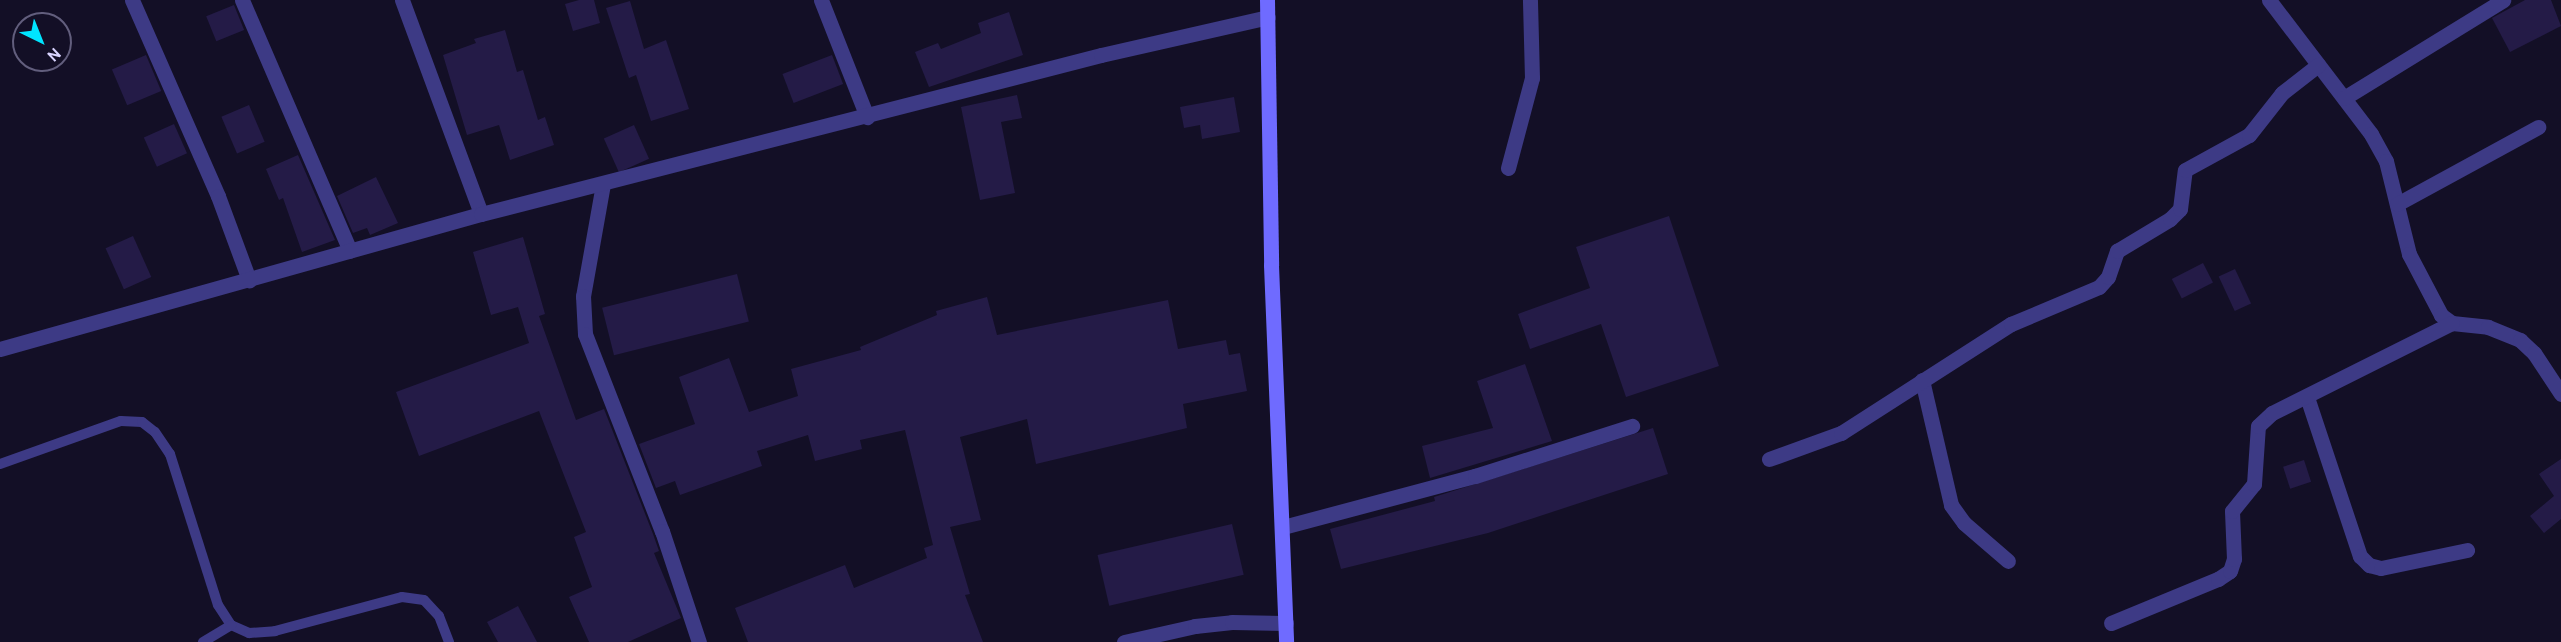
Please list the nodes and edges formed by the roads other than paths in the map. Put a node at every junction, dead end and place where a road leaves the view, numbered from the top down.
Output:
1 (132, 0) edge
2 (242, 0) edge
3 (402, 0) edge
4 (821, 0) edge
5 (1267, 0) edge
6 (1530, 0) edge
7 (2269, 0) edge
8 (2503, 0) edge
9 (1268, 17) junction
10 (2318, 64) junction
11 (2344, 98) junction
12 (867, 117) junction
13 (2538, 127) dead end
14 (1508, 168) dead end
15 (603, 184) junction
16 (2397, 204) junction
17 (481, 214) junction
18 (350, 251) junction
19 (249, 280) junction
20 (2452, 323) junction
21 (0, 349) edge
22 (1922, 380) junction
23 (2561, 393) edge
24 (2307, 396) junction
25 (1632, 426) dead end
26 (1769, 459) dead end
27 (0, 464) edge
28 (1283, 527) junction
29 (2467, 550) dead end
30 (2008, 561) dead end
31 (2111, 623) dead end
32 (1286, 624) junction
33 (231, 625) junction
34 (203, 642) edge
35 (449, 642) edge
36 (699, 642) edge
37 (1124, 642) edge
38 (1286, 642) edge

1 - 19 street
2 - 18 street
3 - 17 street
4 - 12 street
5 - 9 main road
6 - 14 street
7 - 10 street
8 - 11 street
9 - 12 street
9 - 28 main road
10 - 11 street
10 - 22 street
11 - 16 street
12 - 15 street
13 - 16 street
15 - 17 street
15 - 36 street
16 - 20 street
17 - 18 street
18 - 19 street
19 - 21 street
20 - 23 street
20 - 24 street
22 - 26 street
22 - 30 street
24 - 29 street
24 - 31 street
25 - 28 street
27 - 33 lane
28 - 32 main road
32 - 37 street
32 - 38 main road
33 - 34 lane
33 - 35 lane

